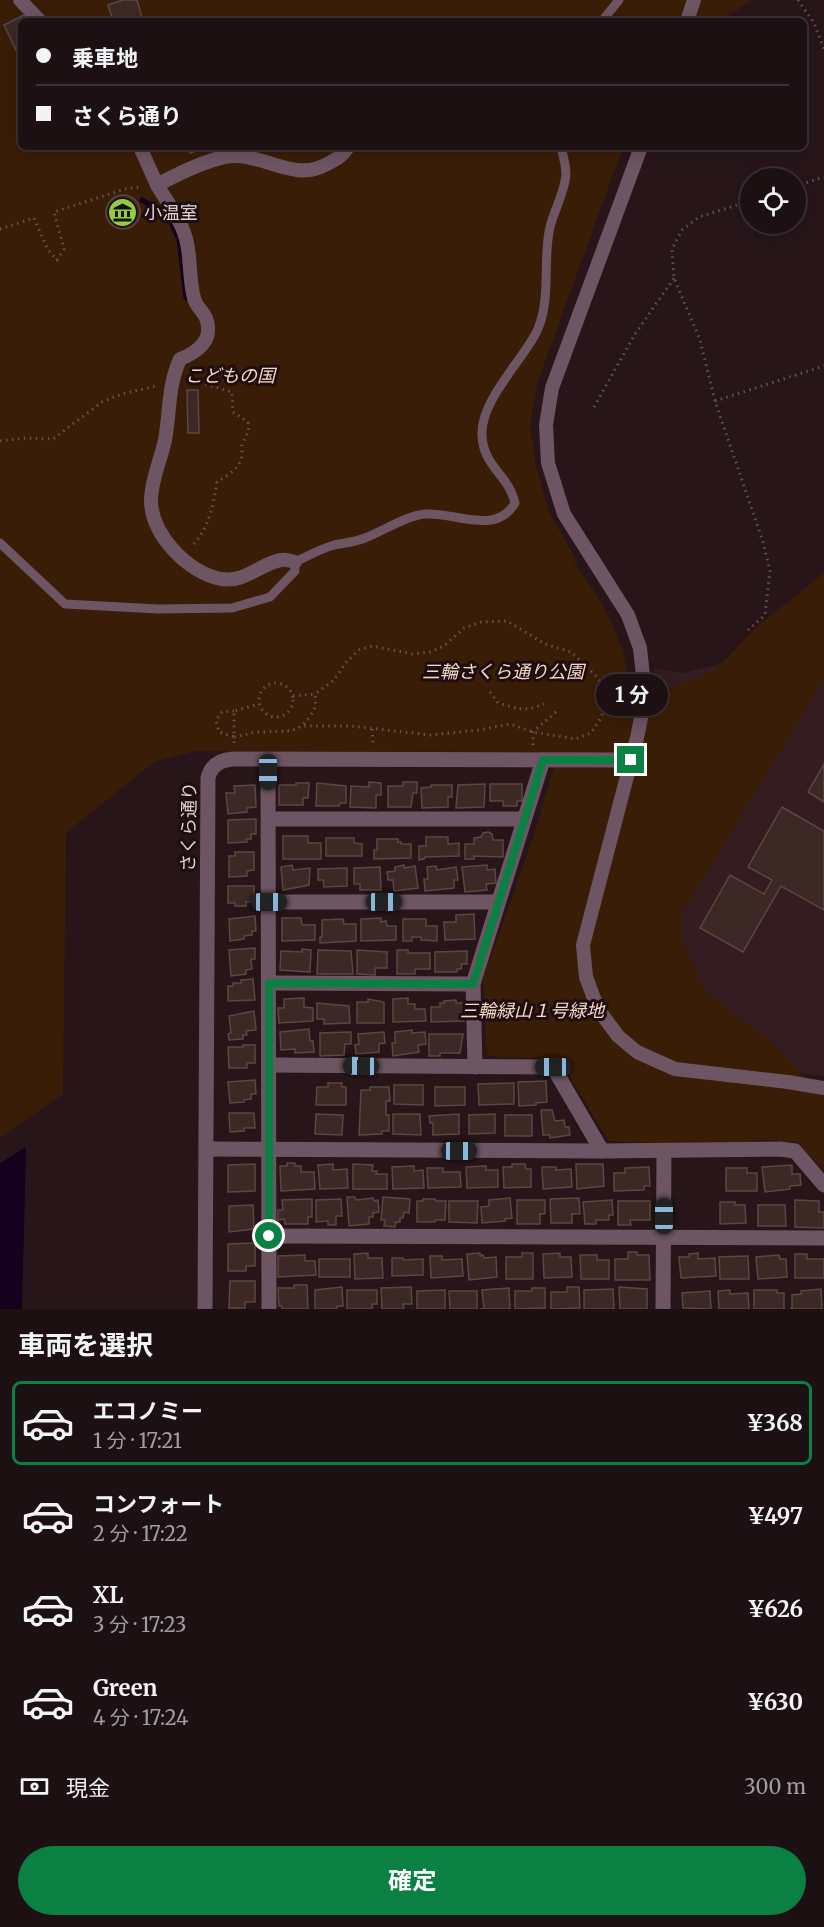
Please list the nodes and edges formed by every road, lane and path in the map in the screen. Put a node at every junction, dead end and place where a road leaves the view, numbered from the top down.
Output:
1 (20, 0) edge
2 (619, 0) edge
3 (694, 0) edge
4 (798, 0) edge
5 (37, 18) edge
6 (604, 18) edge
7 (688, 18) edge
8 (824, 49) edge
9 (141, 150) edge
10 (346, 150) edge
11 (562, 150) edge
12 (640, 150) edge
13 (824, 177) edge
14 (806, 183) edge
15 (157, 185) junction
16 (740, 204) edge
17 (0, 229) edge
18 (674, 278) junction
19 (824, 366) edge
20 (172, 384) junction
21 (715, 401) junction
22 (594, 407) dead end
23 (0, 441) edge
24 (0, 543) edge
25 (178, 555) junction
26 (295, 562) junction
27 (748, 630) dead end
28 (587, 666) junction
29 (572, 675) dead end
30 (490, 692) dead end
31 (315, 694) junction
32 (292, 696) junction
33 (259, 704) junction
34 (544, 704) dead end
35 (558, 710) dead end
36 (234, 711) junction
37 (303, 726) junction
38 (533, 732) junction
39 (234, 737) junction
40 (233, 759) junction
41 (268, 759) junction
42 (543, 760) junction
43 (631, 760) junction
44 (269, 819) junction
45 (524, 819) junction
46 (269, 902) junction
47 (498, 902) junction
48 (269, 983) junction
49 (473, 984) junction
50 (269, 1065) junction
51 (476, 1067) junction
52 (824, 1088) edge
53 (206, 1149) junction
54 (269, 1150) junction
55 (602, 1151) junction
56 (664, 1151) junction
57 (824, 1185) edge
58 (269, 1236) junction
59 (663, 1237) junction
60 (824, 1238) edge
61 (205, 1309) edge
62 (269, 1309) edge
63 (663, 1309) edge

1 - 5 street
2 - 6 lane
3 - 7 street
4 - 8 path
9 - 15 street
10 - 15 street
11 - 26 lane
12 - 43 street
13 - 14 path
15 - 17 path
15 - 20 street
16 - 18 path
18 - 21 path
18 - 22 path
19 - 21 path
20 - 23 path
20 - 25 street
20 - 25 path
21 - 27 path
24 - 26 lane
25 - 26 street
28 - 29 path
28 - 31 path
28 - 38 path
30 - 34 path
31 - 32 path
31 - 37 path
32 - 33 path
32 - 33 path
33 - 36 path
35 - 38 path
36 - 39 path
36 - 39 path
37 - 38 path
37 - 39 path
39 - 40 path
40 - 41 street
40 - 53 street, さくら通り
41 - 42 street
41 - 44 street
42 - 43 street
42 - 45 street
43 - 52 street
44 - 45 street
44 - 46 street
45 - 47 street
46 - 47 street
46 - 48 street
47 - 49 street
48 - 49 street
48 - 50 street
49 - 51 street
50 - 51 street
50 - 54 street
51 - 55 street
53 - 54 street
53 - 61 street, さくら通り
54 - 55 street
54 - 58 street
55 - 56 street
56 - 57 street
56 - 59 street
58 - 59 street
58 - 62 street
59 - 60 street
59 - 63 street

